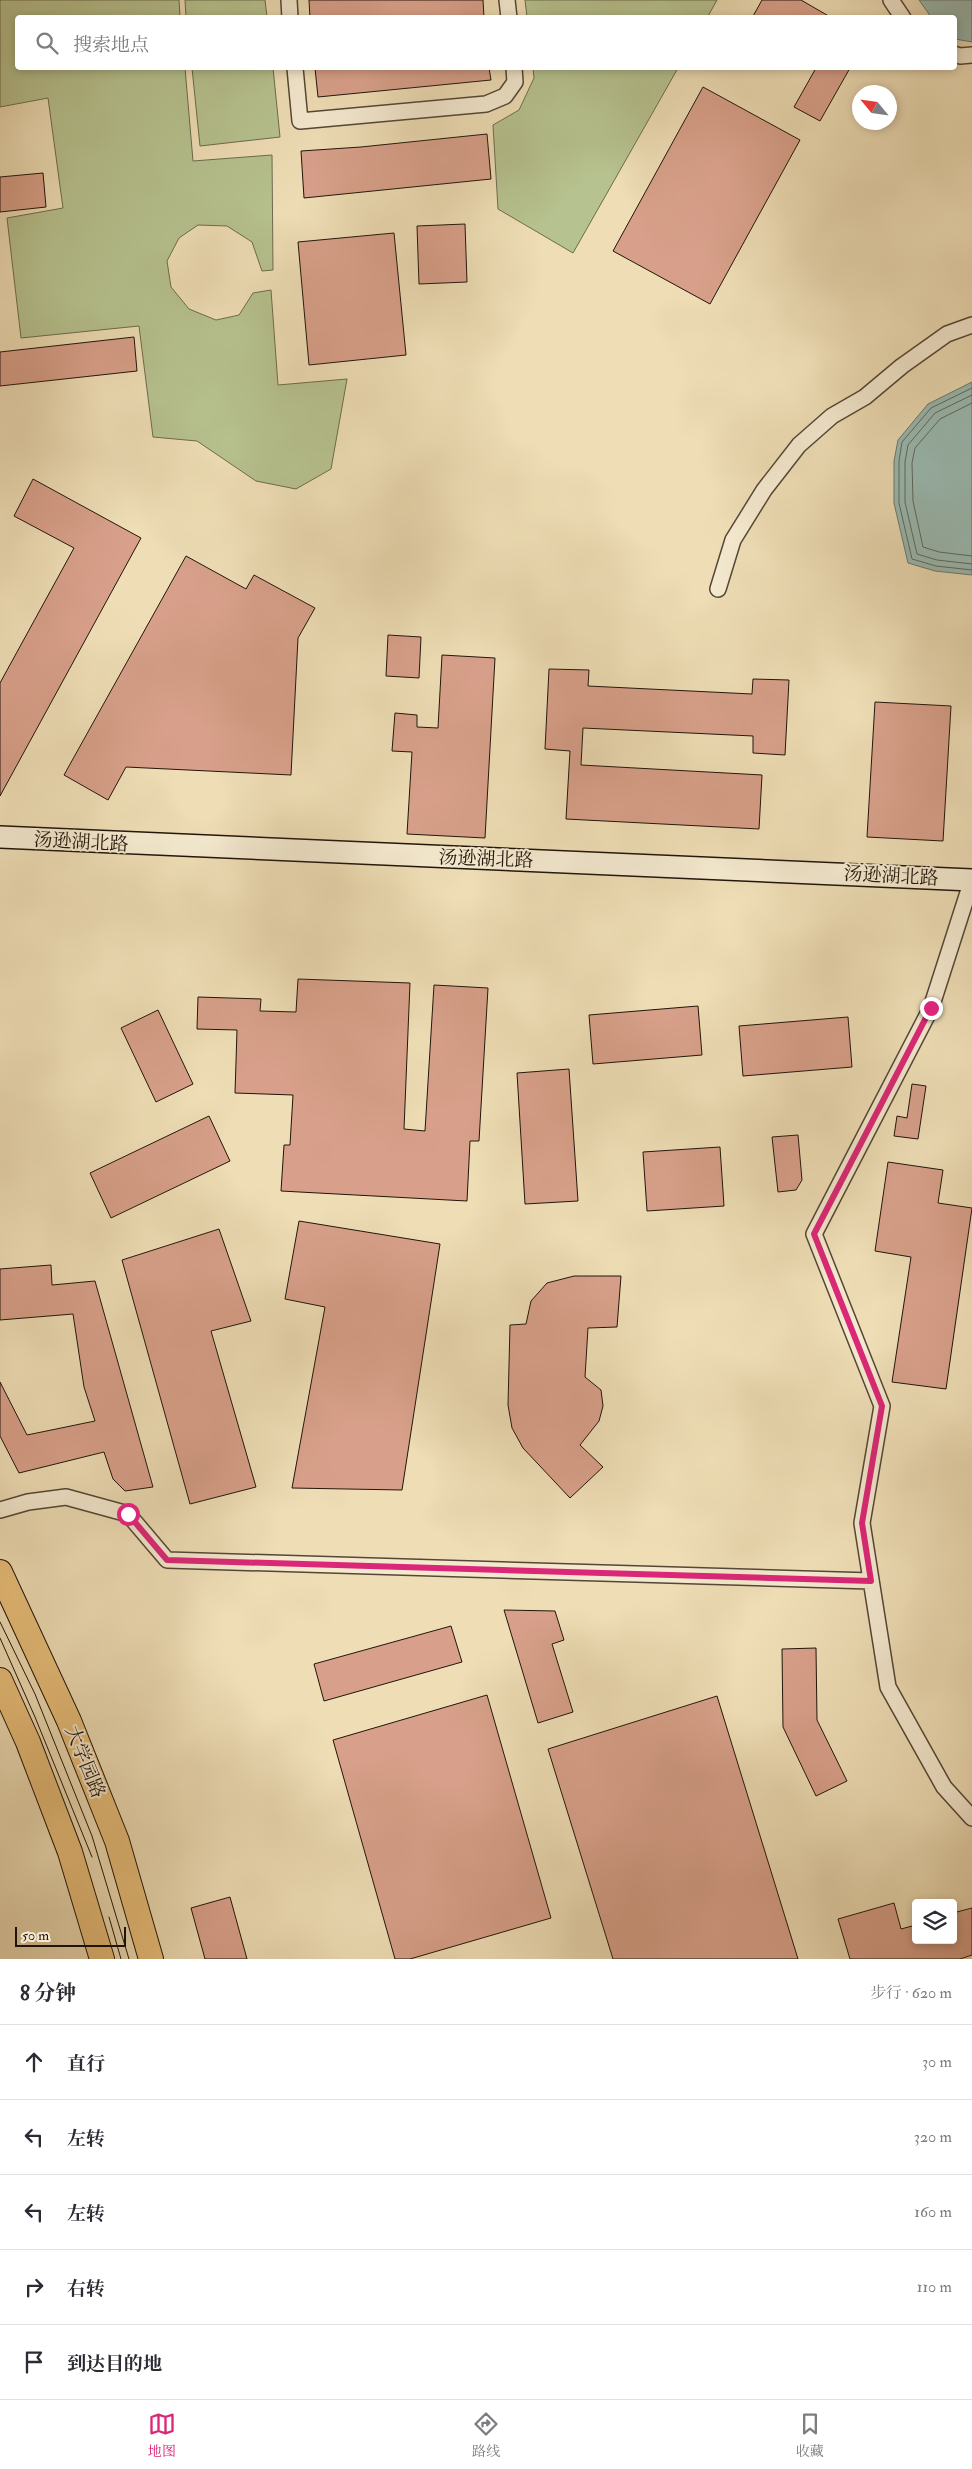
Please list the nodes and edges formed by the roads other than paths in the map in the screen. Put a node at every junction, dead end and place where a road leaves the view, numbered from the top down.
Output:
1 (288, 0) edge
2 (507, 0) edge
3 (891, 0) edge
4 (290, 15) edge
5 (509, 15) edge
6 (901, 15) edge
7 (957, 55) edge
8 (972, 55) edge
9 (295, 70) edge
10 (514, 70) edge
11 (972, 325) edge
12 (718, 589) dead end
13 (0, 837) edge
14 (972, 880) edge
15 (0, 1510) edge
16 (0, 1572) edge
17 (871, 1581) junction
18 (0, 1680) edge
19 (972, 1818) edge
20 (102, 1959) edge
21 (151, 1959) edge

1 - 4 street
2 - 5 street
3 - 6 street
7 - 8 street
9 - 10 street
11 - 12 street
13 - 14 main road, 汤逊湖北路
14 - 17 street
15 - 17 street
16 - 21 main road, 大学园路
17 - 19 street
18 - 20 main road

